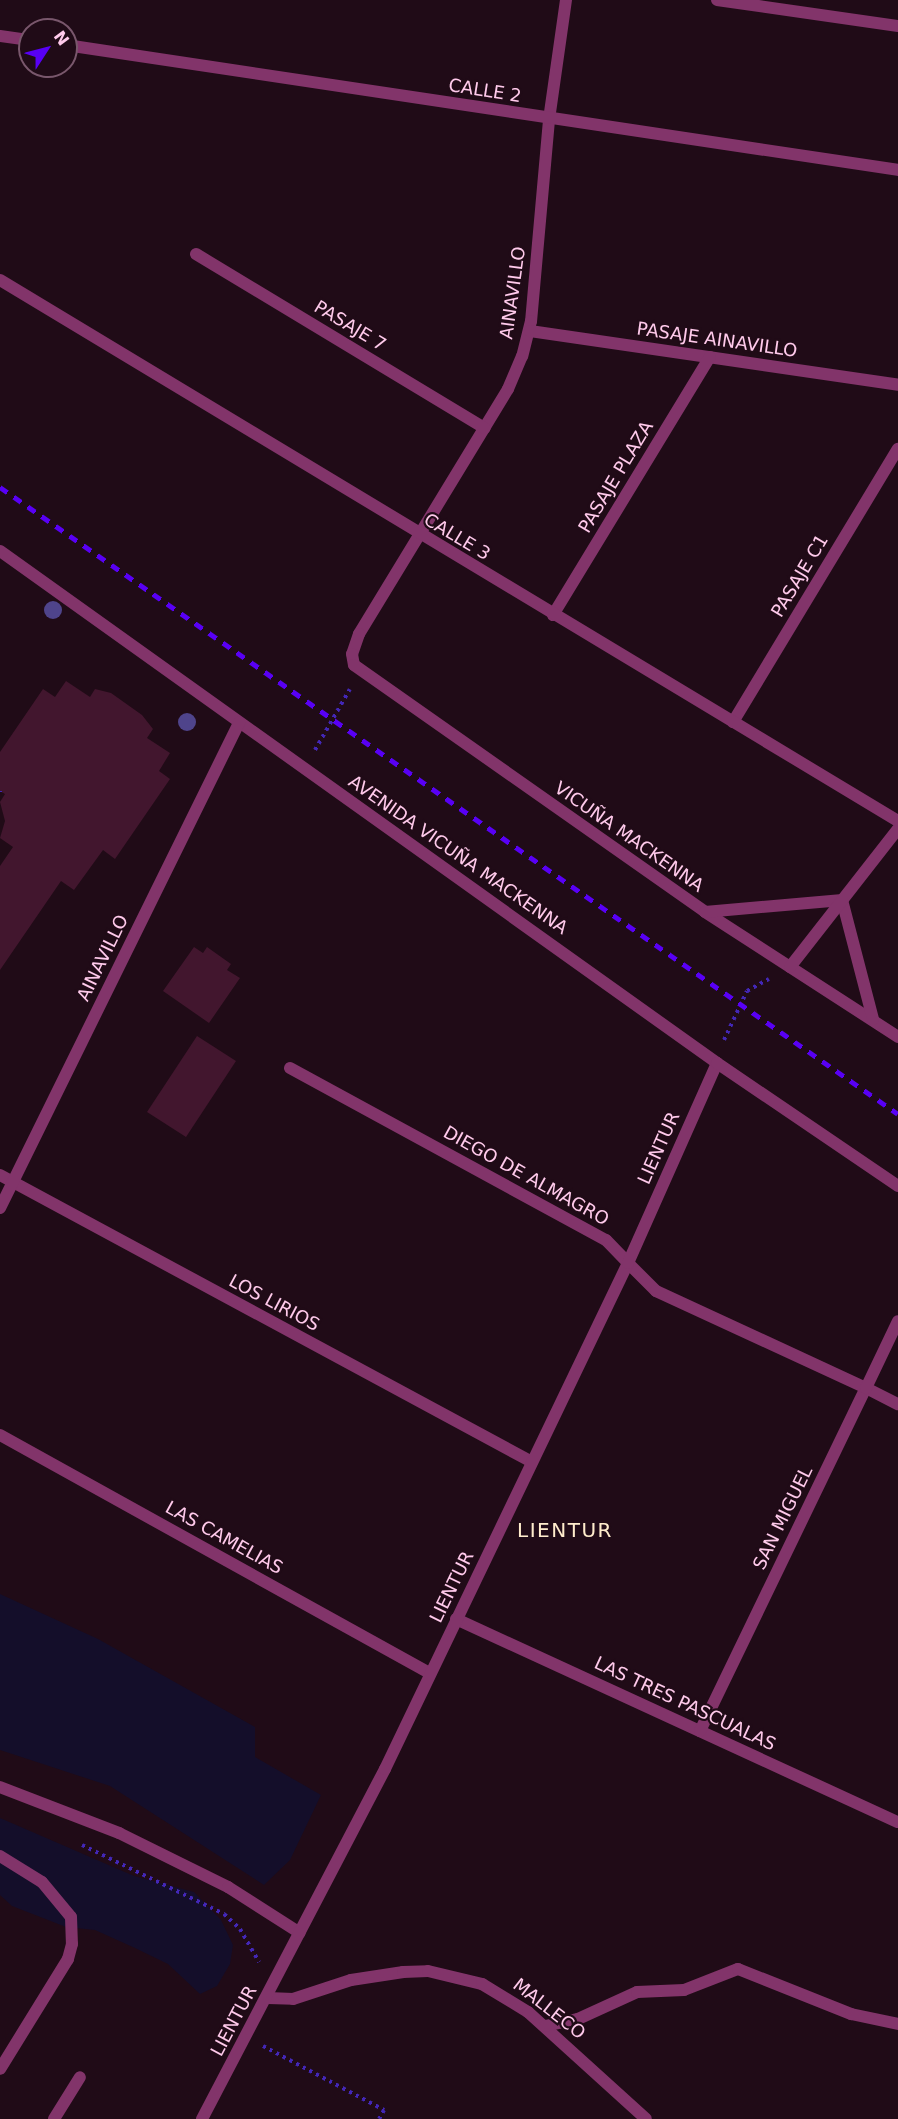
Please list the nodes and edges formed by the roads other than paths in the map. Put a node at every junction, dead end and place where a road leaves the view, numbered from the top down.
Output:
1 (567, 0) edge
2 (717, 0) edge
3 (898, 26) edge
4 (0, 36) edge
5 (18, 38) edge
6 (78, 47) edge
7 (549, 120) junction
8 (898, 170) edge
9 (196, 254) dead end
10 (0, 280) edge
11 (530, 331) junction
12 (710, 357) junction
13 (898, 384) edge
14 (485, 428) junction
15 (898, 449) edge
16 (418, 536) junction
17 (0, 551) edge
18 (553, 615) junction
19 (361, 674) joint
20 (733, 722) junction
21 (239, 723) junction
22 (898, 821) edge
23 (898, 829) edge
24 (842, 900) junction
25 (705, 912) junction
26 (790, 967) junction
27 (873, 1020) junction
28 (898, 1037) edge
29 (717, 1063) junction
30 (290, 1068) dead end
31 (0, 1175) edge
32 (13, 1182) junction
33 (898, 1186) edge
34 (0, 1208) edge
35 (628, 1263) junction
36 (898, 1322) edge
37 (866, 1388) junction
38 (898, 1404) edge
39 (0, 1435) edge
40 (532, 1462) junction
41 (456, 1619) junction
42 (430, 1673) junction
43 (700, 1731) junction
44 (0, 1787) edge
45 (898, 1822) edge
46 (0, 1856) edge
47 (300, 1933) junction
48 (268, 1998) junction
49 (898, 2024) edge
50 (545, 2026) junction
51 (0, 2069) edge
52 (80, 2077) dead end
53 (54, 2119) edge
54 (202, 2119) edge
55 (646, 2119) edge

1 - 7 street, AINAVILLO
2 - 3 street
4 - 5 street
6 - 7 street, CALLE 2
7 - 8 street, CALLE 2
7 - 11 street, AINAVILLO
9 - 14 street, PASAJE 7
10 - 16 street, CALLE 3
11 - 12 street, PASAJE AINAVILLO
11 - 14 street, AINAVILLO
12 - 13 street, PASAJE AINAVILLO
12 - 18 street, PASAJE PLAZA
14 - 16 street, AINAVILLO
15 - 20 street, PASAJE C1
16 - 18 street, CALLE 3
16 - 19 street, AINAVILLO
17 - 21 street, AVENIDA VICUÑA MACKENNA
18 - 20 street, CALLE 3
19 - 25 street, VICUÑA MACKENNA
20 - 22 street, CALLE 3
21 - 29 street, AVENIDA VICUÑA MACKENNA
21 - 32 street, AINAVILLO
23 - 24 street
24 - 25 street
24 - 26 street
24 - 27 street
25 - 26 street, VICUÑA MACKENNA
26 - 27 street, VICUÑA MACKENNA
27 - 28 street, VICUÑA MACKENNA
29 - 33 street, AVENIDA VICUÑA MACKENNA
29 - 35 street, LIENTUR
30 - 35 street, DIEGO DE ALMAGRO
31 - 32 street, LOS LIRIOS
32 - 34 street, AINAVILLO
32 - 40 street, LOS LIRIOS
35 - 37 street, DIEGO DE ALMAGRO
35 - 40 street, LIENTUR
36 - 37 street, SAN MIGUEL
37 - 38 street, DIEGO DE ALMAGRO
37 - 43 street, SAN MIGUEL
39 - 42 street, LAS CAMELIAS
40 - 41 street, LIENTUR
41 - 42 street, LIENTUR
41 - 43 street, LAS TRES PASCUALAS
42 - 47 street, LIENTUR
43 - 45 street, LAS TRES PASCUALAS
44 - 47 street
46 - 51 street
47 - 48 street, LIENTUR
48 - 50 street, MALLECO
48 - 54 street, LIENTUR
49 - 50 street
50 - 55 street, MALLECO
52 - 53 street

